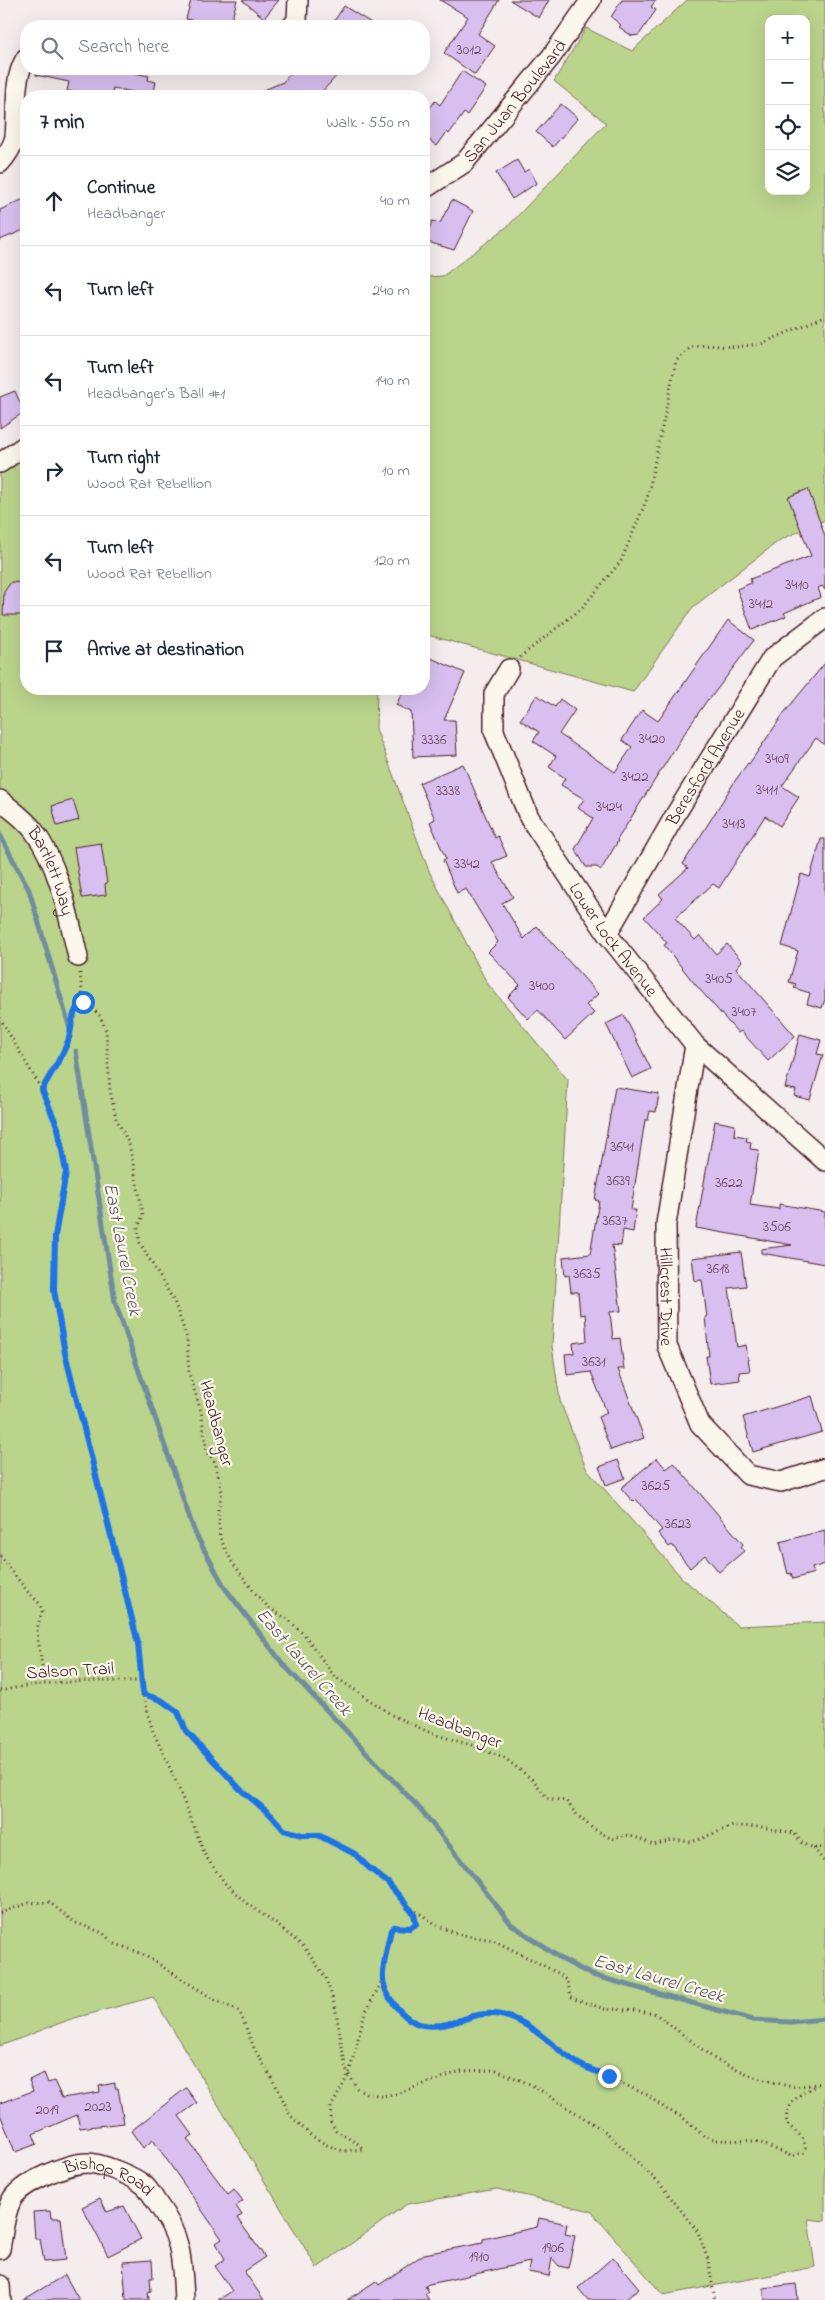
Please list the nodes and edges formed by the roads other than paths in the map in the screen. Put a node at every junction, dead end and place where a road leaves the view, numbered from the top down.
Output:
1 (298, 0) edge
2 (591, 0) edge
3 (297, 20) edge
4 (20, 73) edge
5 (0, 163) edge
6 (430, 184) edge
7 (20, 449) edge
8 (0, 463) edge
9 (825, 618) edge
10 (510, 669) road end
11 (0, 800) edge
12 (607, 934) junction
13 (78, 957) road end
14 (695, 1045) junction
15 (825, 1159) edge
16 (825, 1468) edge
17 (0, 2250) edge
18 (0, 2285) edge
19 (1, 2300) edge
20 (184, 2300) edge

1 - 3 street
2 - 6 street, San Juan Boulevard
4 - 5 street
7 - 8 street
9 - 12 street, Beresford Avenue
10 - 12 street, Lower Lock Avenue
11 - 13 street, Bartlett Way
12 - 14 street, Lower Lock Avenue
14 - 15 street, Lower Lock Avenue
14 - 16 street, Hillcrest Drive
17 - 20 street, Bishop Road
18 - 19 street

